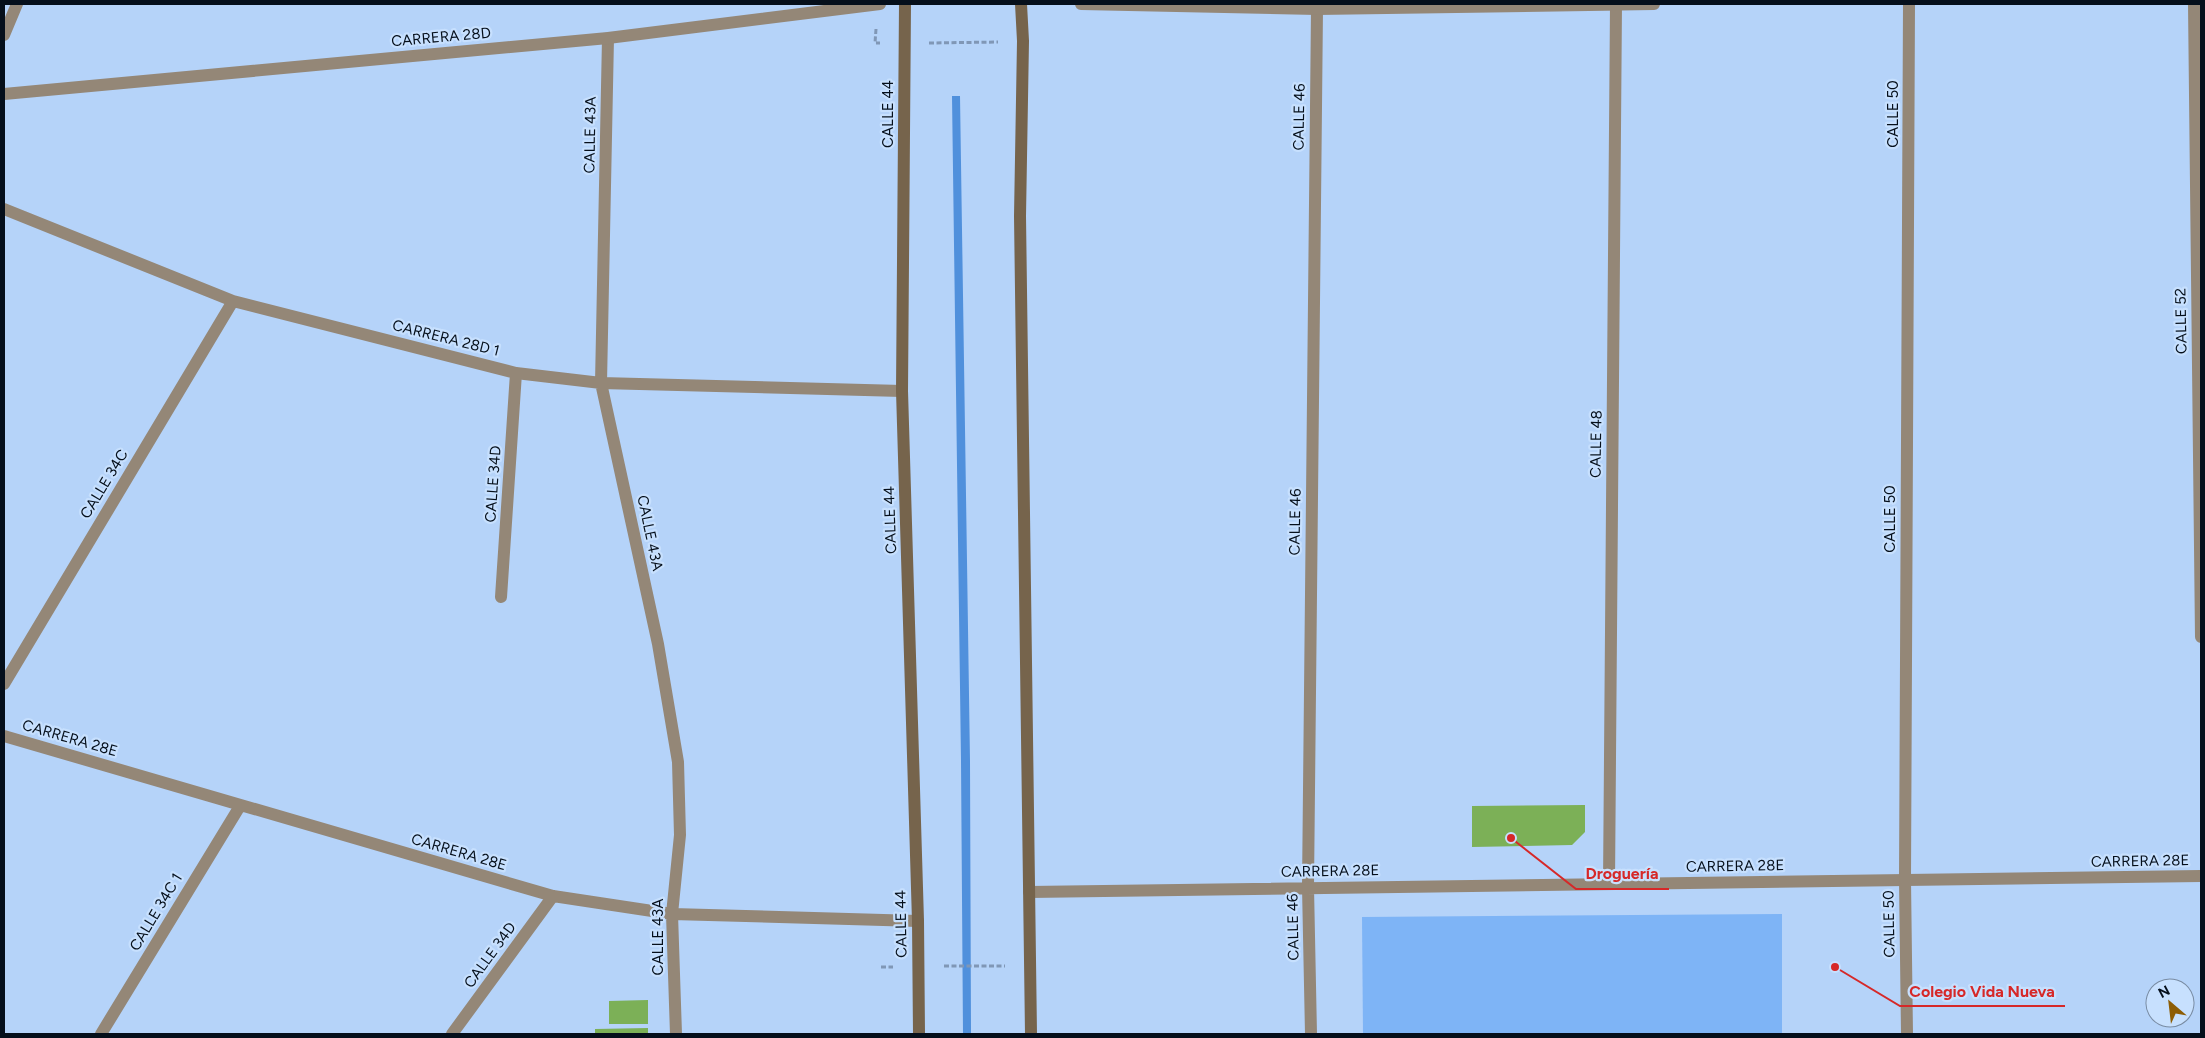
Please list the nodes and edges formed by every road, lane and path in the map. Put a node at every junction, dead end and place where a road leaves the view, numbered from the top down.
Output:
1 (17, 4) edge
2 (880, 4) edge
3 (904, 4) edge
4 (1021, 4) edge
5 (1081, 4) edge
6 (1616, 4) edge
7 (1654, 4) edge
8 (1910, 4) edge
9 (2194, 4) edge
10 (1317, 9) junction
11 (4, 35) edge
12 (608, 38) junction
13 (1023, 41) junction
14 (905, 43) junction
15 (4, 94) edge
16 (4, 210) edge
17 (233, 301) junction
18 (516, 373) junction
19 (601, 383) junction
20 (902, 390) junction
21 (501, 597) dead end
22 (2201, 637) edge
23 (4, 684) edge
24 (4, 736) edge
25 (240, 806) junction
26 (2201, 876) edge
27 (1904, 880) junction
28 (1609, 884) junction
29 (1308, 887) junction
30 (1029, 892) junction
31 (553, 896) junction
32 (672, 914) junction
33 (918, 921) junction
34 (951, 966) dead end
35 (989, 966) dead end
36 (101, 1034) edge
37 (452, 1034) edge
38 (676, 1034) edge
39 (918, 1034) edge
40 (1031, 1034) edge
41 (1311, 1034) edge
42 (1907, 1034) edge

1 - 11 street
2 - 12 street, CARRERA 28D
3 - 14 main road, CALLE 44
4 - 13 main road
5 - 10 street
6 - 7 street
6 - 10 street
6 - 28 street, CALLE 48
8 - 27 street, CALLE 50
9 - 22 street, CALLE 52
10 - 29 street, CALLE 46
12 - 15 street, CARRERA 28D
12 - 19 street, CALLE 43A
13 - 14 path
13 - 30 main road
14 - 20 main road, CALLE 44
16 - 17 street, CARRERA 28D 1
17 - 18 street, CARRERA 28D 1
17 - 23 street, CALLE 34C
18 - 19 street, CARRERA 28D 1
18 - 21 street, CALLE 34D
19 - 20 street, CARRERA 28D 1
19 - 32 street, CALLE 43A
20 - 33 main road, CALLE 44
24 - 25 street, CARRERA 28E
25 - 31 street, CARRERA 28E
25 - 36 street, CALLE 34C 1
26 - 27 street, CARRERA 28E
27 - 28 street, CARRERA 28E
27 - 42 street, CALLE 50
28 - 29 street, CARRERA 28E
29 - 30 street, CARRERA 28E
29 - 41 street, CALLE 46
30 - 40 main road
31 - 32 street, CARRERA 28E
31 - 37 street, CALLE 34D
32 - 33 street, CARRERA 28E
32 - 38 street, CALLE 43A
33 - 39 main road, CALLE 44
34 - 35 path

